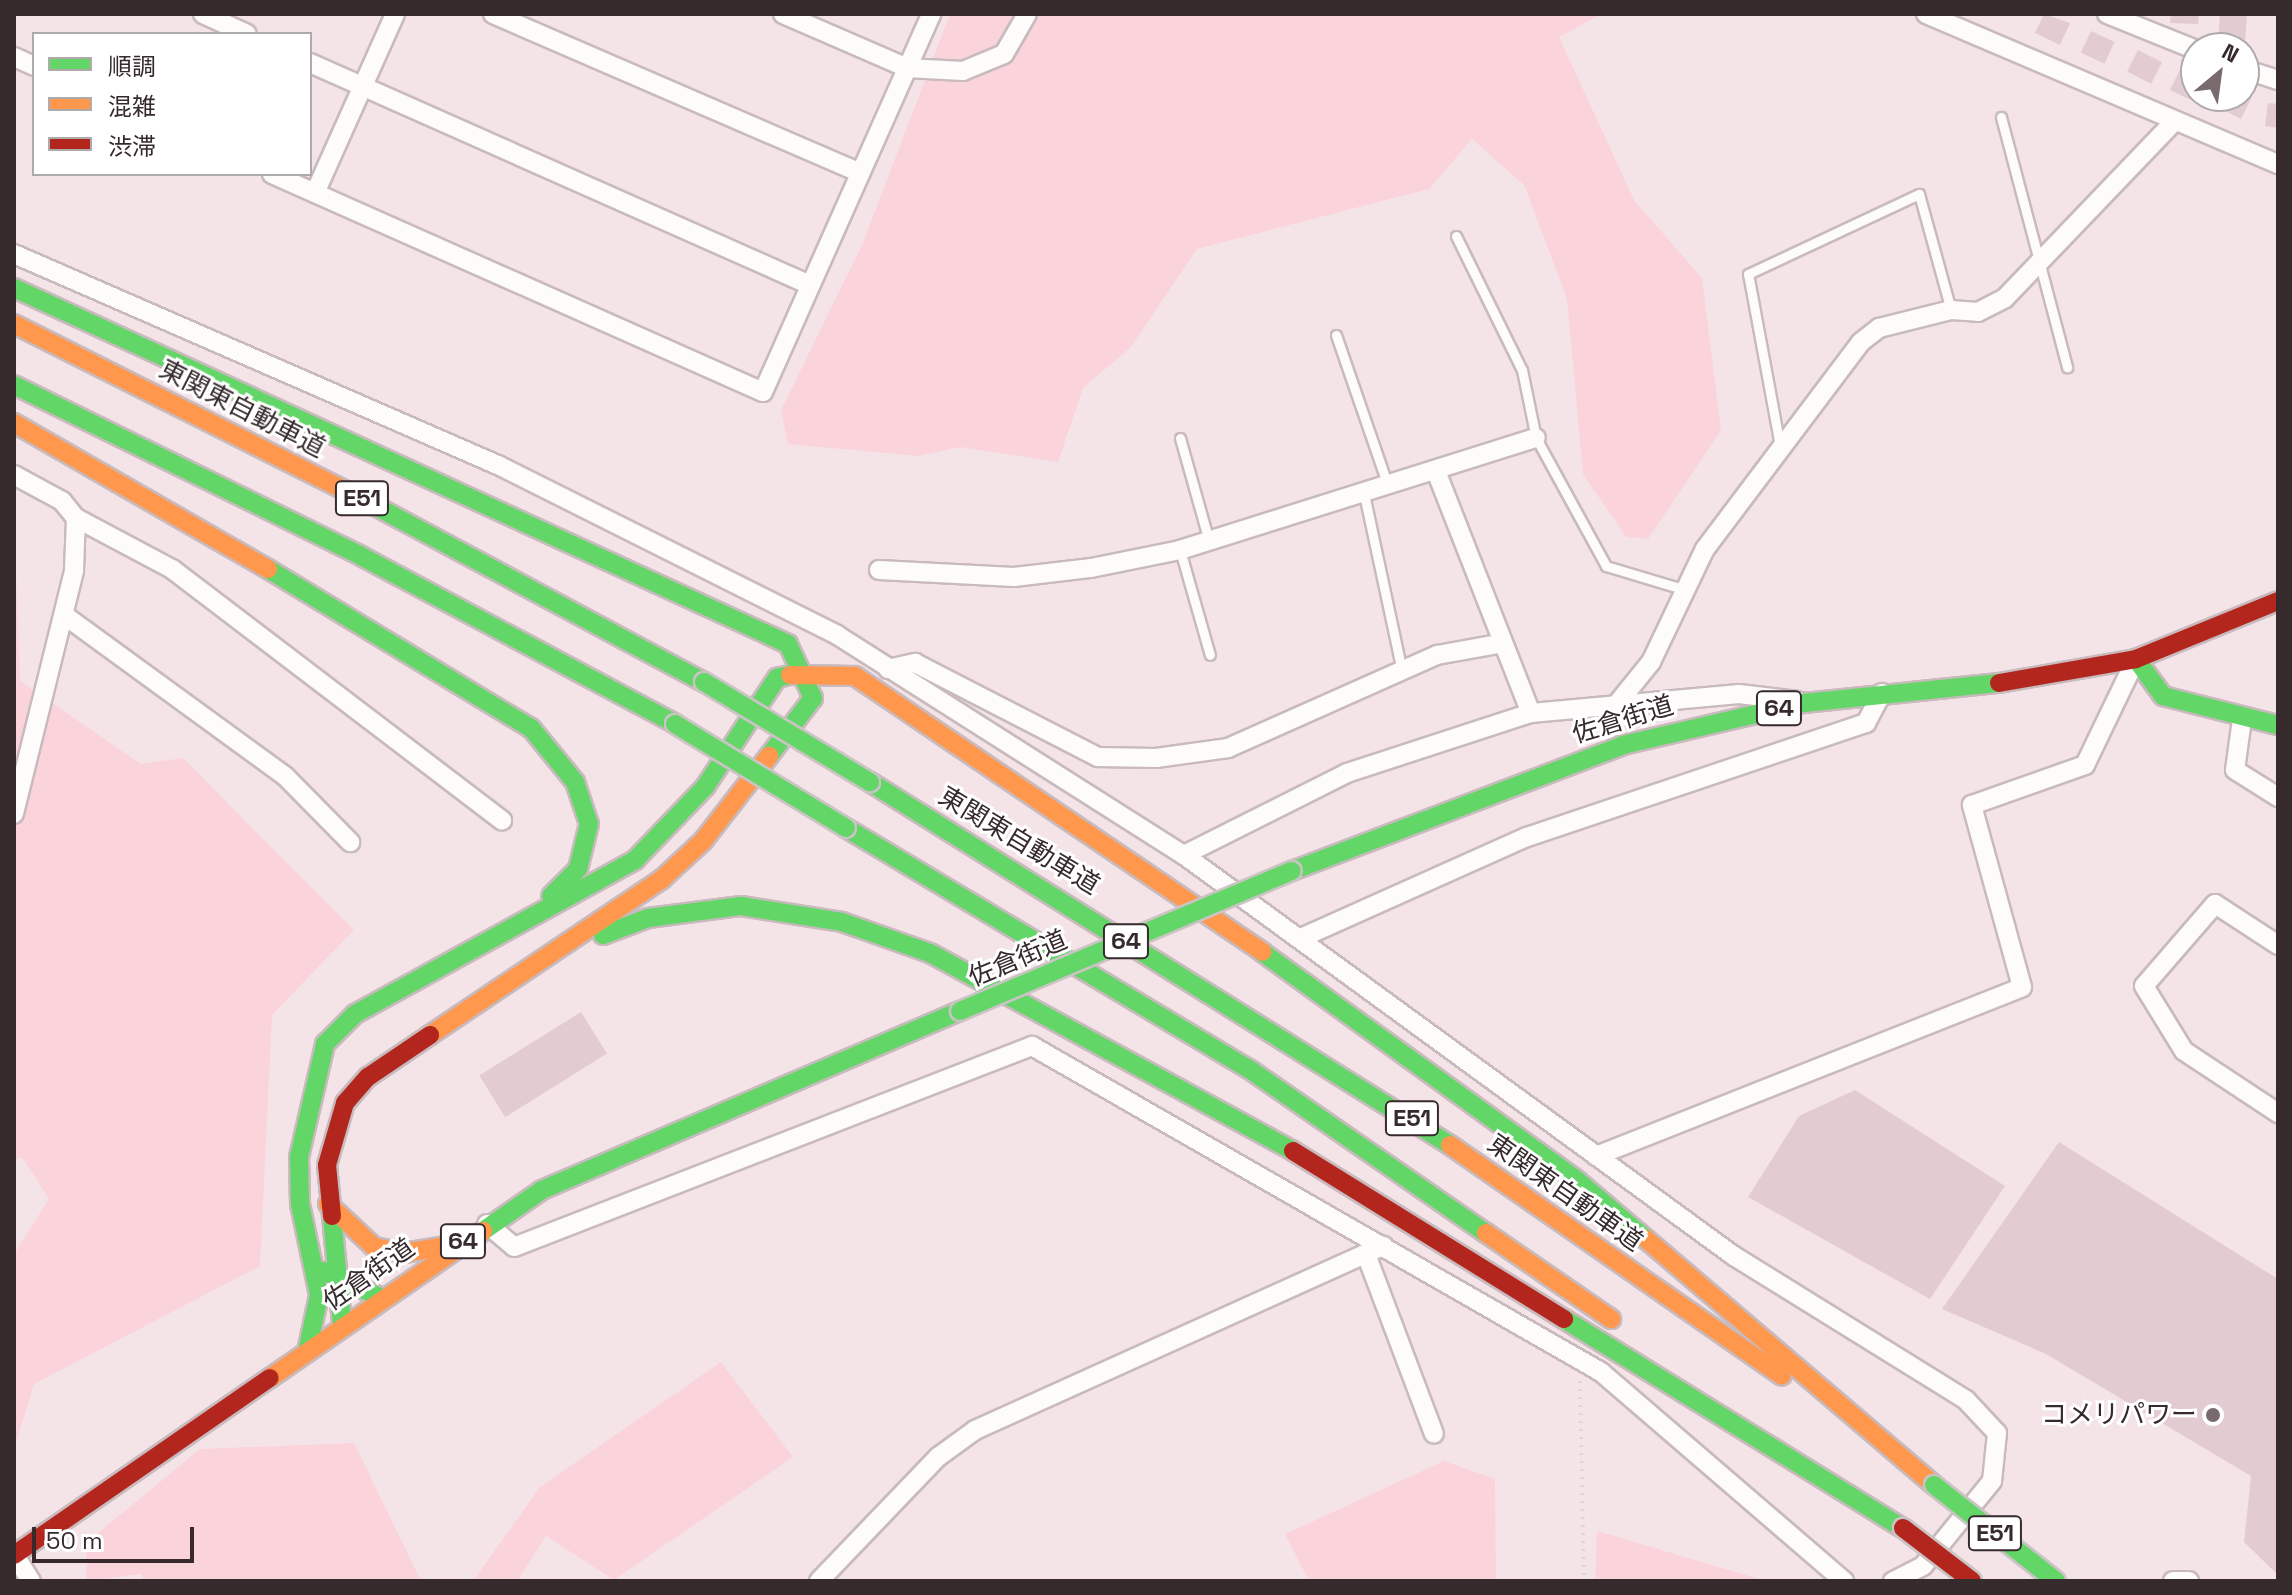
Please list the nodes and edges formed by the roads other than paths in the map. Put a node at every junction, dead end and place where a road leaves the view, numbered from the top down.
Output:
1 (203, 14) edge
2 (395, 14) edge
3 (493, 14) edge
4 (783, 14) edge
5 (931, 14) edge
6 (1027, 14) edge
7 (1926, 14) edge
8 (2107, 14) edge
9 (243, 32) edge
10 (2180, 44) edge
11 (312, 64) edge
12 (907, 68) junction
13 (362, 87) junction
14 (2001, 117) dead end
15 (2172, 124) junction
16 (2278, 164) edge
17 (860, 173) junction
18 (277, 176) edge
19 (315, 193) junction
20 (1456, 236) dead end
21 (14, 254) edge
22 (2039, 259) junction
23 (810, 285) junction
24 (14, 288) edge
25 (1951, 310) junction
26 (14, 324) edge
27 (1336, 335) dead end
28 (2067, 367) dead end
29 (14, 385) edge
30 (14, 423) edge
31 (1180, 438) dead end
32 (1536, 438) junction
33 (1781, 453) junction
34 (1436, 471) junction
35 (14, 475) edge
36 (1388, 486) junction
37 (1364, 494) junction
38 (76, 518) junction
39 (1209, 541) junction
40 (1180, 550) junction
41 (879, 570) dead end
42 (1687, 590) junction
43 (2278, 601) edge
44 (64, 615) junction
45 (1503, 643) junction
46 (1210, 655) dead end
47 (2136, 659) junction
48 (888, 669) junction
49 (806, 672) junction
50 (1402, 672) junction
51 (1882, 693) junction
52 (1804, 703) junction
53 (1617, 704) junction
54 (1531, 713) junction
55 (2242, 719) junction
56 (2278, 725) edge
57 (2278, 797) edge
58 (14, 814) edge
59 (502, 820) dead end
60 (350, 842) dead end
61 (1184, 855) junction
62 (529, 918) junction
63 (1303, 937) junction
64 (2278, 945) edge
65 (561, 950) junction
66 (2278, 1113) edge
67 (1596, 1156) junction
68 (328, 1204) junction
69 (487, 1224) junction
70 (458, 1244) junction
71 (1374, 1250) junction
72 (311, 1256) junction
73 (339, 1282) junction
74 (382, 1298) junction
75 (342, 1324) junction
76 (307, 1352) junction
77 (1434, 1434) dead end
78 (1934, 1485) junction
79 (1903, 1528) junction
80 (14, 1554) edge
81 (31, 1581) edge
82 (819, 1581) edge
83 (1844, 1581) edge
84 (1893, 1581) edge
85 (1972, 1581) edge
86 (2056, 1581) edge
87 (2173, 1581) edge
88 (2189, 1581) edge

1 - 9 street
2 - 13 street
3 - 17 street
4 - 12 street
5 - 12 street
6 - 12 street
7 - 15 street
8 - 10 street
11 - 13 street
12 - 17 street
13 - 19 street
13 - 23 street
14 - 22 lane
15 - 16 street
15 - 22 street
17 - 23 street
18 - 19 street
19 - 23 street
20 - 32 lane
21 - 48 street
22 - 25 street
22 - 28 lane
24 - 49 main road
25 - 33 street
25 - 33 lane
26 - 78 main road, 東関東自動車道 / E51, bridge
27 - 36 lane
29 - 79 main road, E51, bridge
30 - 62 main road
31 - 39 lane
32 - 34 street
32 - 42 lane
33 - 42 street
34 - 36 street
34 - 45 street
35 - 38 street
36 - 37 street
37 - 39 street
37 - 50 lane
38 - 44 street
38 - 59 street
39 - 40 street
40 - 41 street
40 - 46 lane
42 - 53 street
43 - 47 main road, 佐倉街道 / 64
44 - 58 street
44 - 60 street
45 - 50 street
45 - 54 street
47 - 51 main road, 佐倉街道 / 64
47 - 55 main road
47 - 67 street
48 - 50 street
48 - 61 street
49 - 62 main road
49 - 65 main road
49 - 78 main road
51 - 52 main road, 佐倉街道 / 64
51 - 63 street
52 - 53 street
52 - 69 main road, 佐倉街道 / 64, bridge
53 - 54 street
54 - 61 street
55 - 56 main road
55 - 57 street
61 - 63 street
62 - 72 main road
63 - 67 street
64 - 66 street
65 - 68 main road
65 - 79 main road
67 - 84 street
68 - 70 main road
68 - 73 main road
69 - 70 main road, 佐倉街道 / 64
69 - 71 street
70 - 74 main road, 佐倉街道 / 64
71 - 77 street
71 - 82 street
71 - 83 street
72 - 73 main road
72 - 76 main road
73 - 74 main road
73 - 75 main road
74 - 75 main road, 佐倉街道 / 64
75 - 76 main road, 佐倉街道 / 64
76 - 80 main road, 佐倉街道 / 64
78 - 86 main road, 東関東自動車道 / E51, bridge
79 - 85 main road, E51, bridge
80 - 81 street
87 - 88 street

